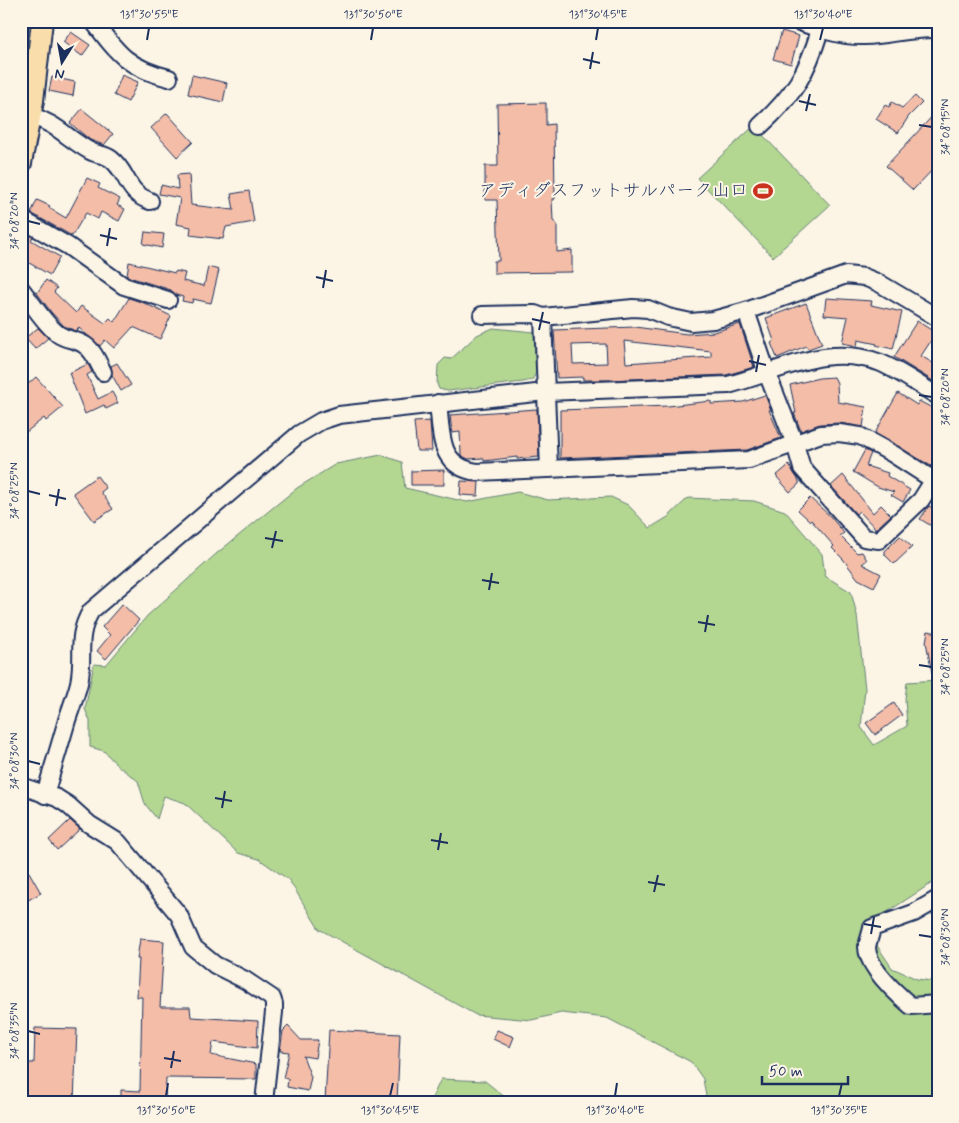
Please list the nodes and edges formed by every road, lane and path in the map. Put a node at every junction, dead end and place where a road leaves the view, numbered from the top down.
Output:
1 (42, 21) edge
2 (93, 21) edge
3 (797, 21) edge
4 (938, 29) edge
5 (820, 30) junction
6 (169, 78) dead end
7 (28, 105) edge
8 (760, 126) dead end
9 (21, 163) edge
10 (150, 201) dead end
11 (21, 219) edge
12 (21, 289) edge
13 (168, 300) dead end
14 (746, 311) junction
15 (482, 315) dead end
16 (542, 317) junction
17 (938, 318) edge
18 (103, 372) dead end
19 (767, 373) junction
20 (545, 392) junction
21 (938, 396) edge
22 (438, 403) junction
23 (795, 444) junction
24 (549, 469) junction
25 (936, 479) edge
26 (21, 786) edge
27 (45, 795) junction
28 (938, 899) edge
29 (938, 1004) edge
30 (264, 1102) edge

1 - 7 main road
2 - 6 street
3 - 5 street
4 - 5 street
5 - 8 street
7 - 9 main road
7 - 10 street
11 - 13 street
12 - 18 street
14 - 16 street
14 - 17 street
14 - 19 street
15 - 16 street
16 - 20 street
19 - 20 street
19 - 21 street
19 - 23 street
20 - 22 street
20 - 24 street
22 - 24 street
22 - 27 street
23 - 24 street
23 - 25 street
23 - 25 street
26 - 27 street
27 - 30 street
28 - 29 street

